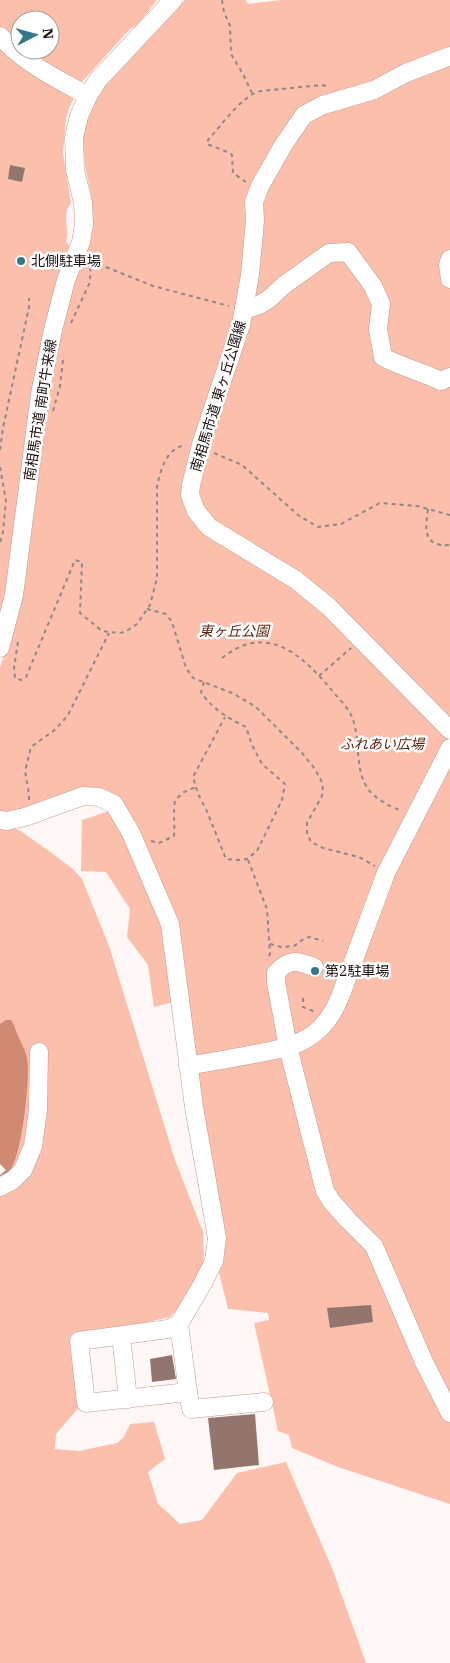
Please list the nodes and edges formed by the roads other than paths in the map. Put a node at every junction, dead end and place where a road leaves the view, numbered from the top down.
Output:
1 (173, 0) edge
2 (0, 36) edge
3 (450, 56) edge
4 (88, 96) junction
5 (450, 259) edge
6 (450, 280) edge
7 (244, 310) junction
8 (450, 377) edge
9 (0, 648) edge
10 (450, 730) edge
11 (450, 748) edge
12 (0, 820) edge
13 (314, 968) dead end
14 (288, 1047) junction
15 (39, 1052) dead end
16 (188, 1066) junction
17 (0, 1187) edge
18 (179, 1324) junction
19 (121, 1336) junction
20 (188, 1392) junction
21 (128, 1399) junction
22 (264, 1402) dead end
23 (450, 1413) edge

1 - 4 street, 南相馬市道 南町牛来線
2 - 4 street
3 - 7 street, 南相馬市道 東ヶ丘公園線
4 - 9 street, 南相馬市道 南町牛来線
5 - 6 street
7 - 8 street
7 - 10 street, 南相馬市道 東ヶ丘公園線
11 - 14 street
12 - 16 street
13 - 14 street
14 - 16 street
14 - 23 street
15 - 17 street
16 - 18 street
18 - 19 street
18 - 20 street
19 - 21 street
19 - 21 street
20 - 21 street
20 - 22 street

